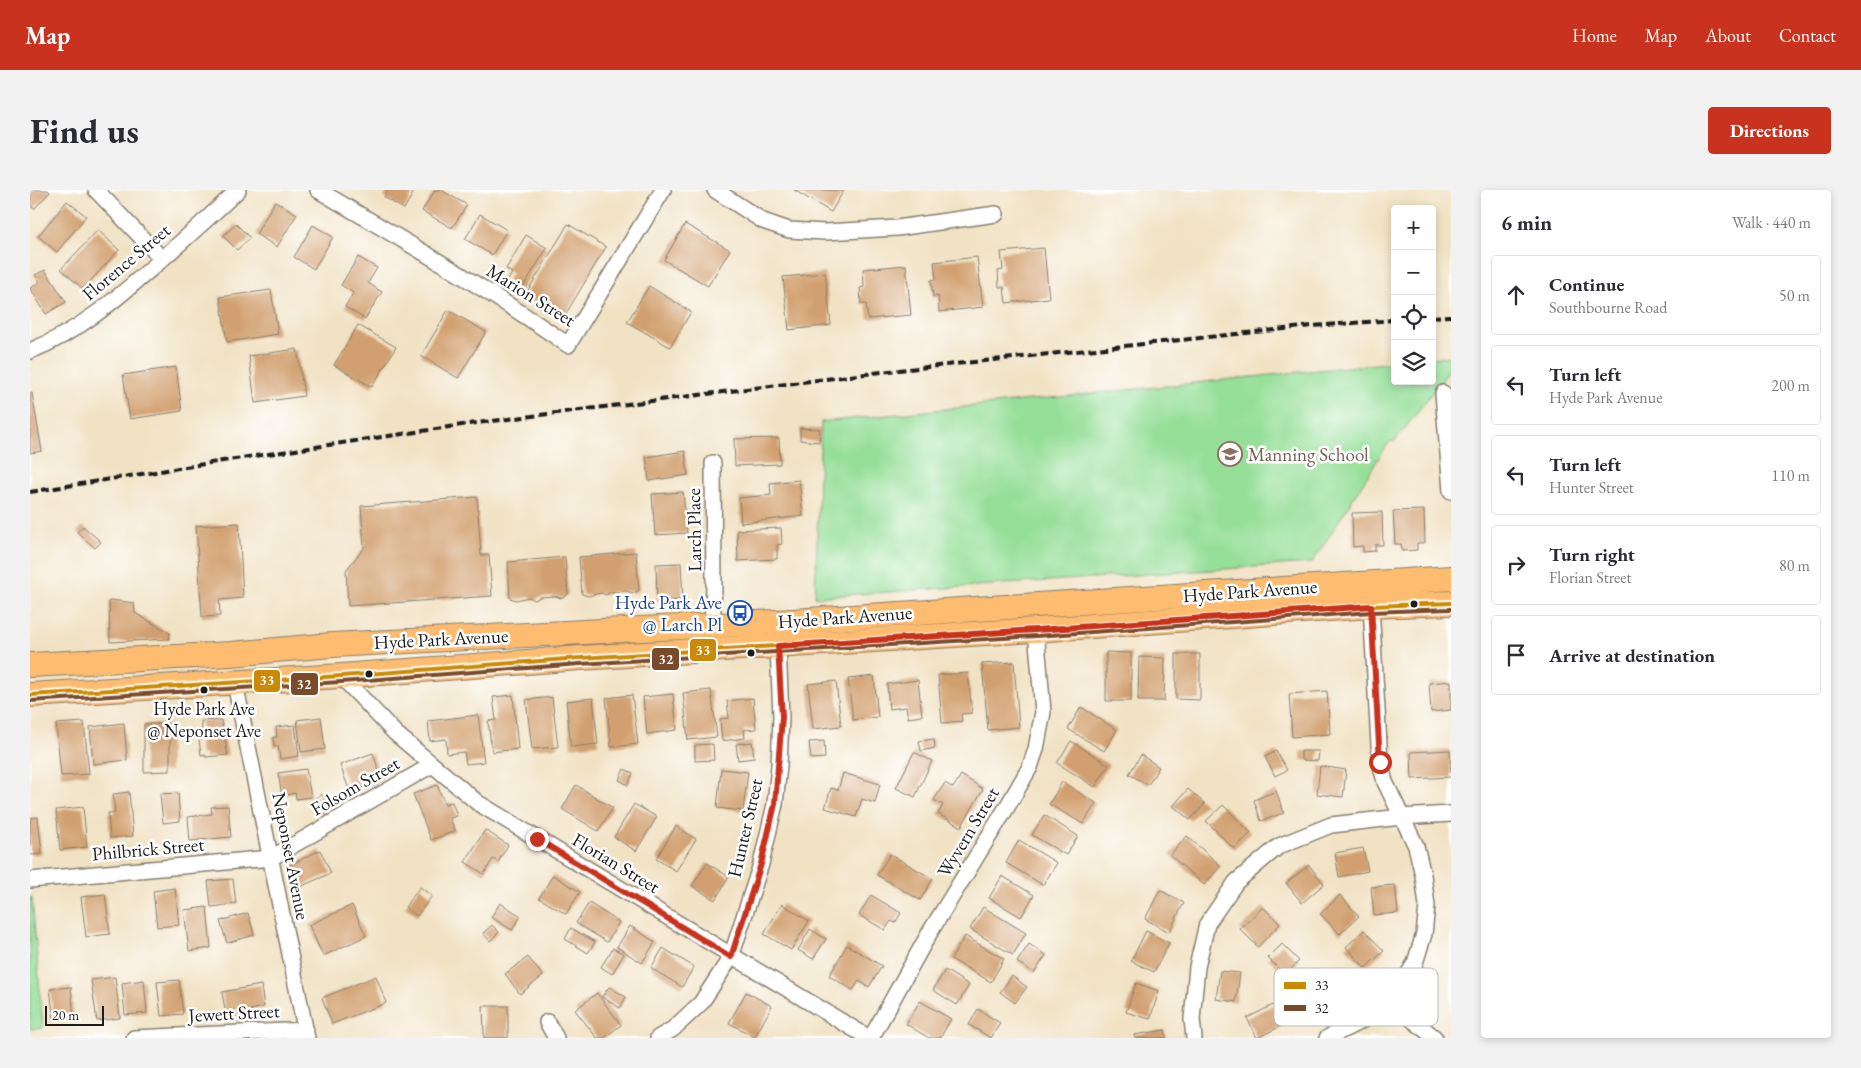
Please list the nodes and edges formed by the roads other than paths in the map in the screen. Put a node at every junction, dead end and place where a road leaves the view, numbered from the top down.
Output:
1 (96, 190) edge
2 (238, 190) edge
3 (318, 190) edge
4 (662, 190) edge
5 (715, 190) edge
6 (996, 214) dead end
7 (162, 259) junction
8 (30, 351) edge
9 (1443, 394) dead end
10 (713, 463) dead end
11 (1451, 491) edge
12 (1451, 578) edge
13 (1368, 582) junction
14 (1451, 603) edge
15 (1033, 606) junction
16 (1371, 606) junction
17 (777, 622) junction
18 (712, 625) junction
19 (1036, 630) junction
20 (459, 638) junction
21 (778, 646) junction
22 (711, 650) junction
23 (30, 665) edge
24 (461, 667) junction
25 (341, 676) junction
26 (235, 683) junction
27 (30, 695) edge
28 (432, 765) junction
29 (1451, 814) edge
30 (1401, 817) junction
31 (270, 858) junction
32 (30, 880) edge
33 (731, 957) junction
34 (1412, 968) edge
35 (547, 1022) dead end
36 (1351, 1026) edge
37 (1420, 1026) edge
38 (306, 1034) edge
39 (134, 1038) edge
40 (556, 1038) edge
41 (658, 1038) edge
42 (870, 1038) edge
43 (1194, 1038) edge
44 (1327, 1038) edge
45 (1435, 1038) edge

1 - 7 street
2 - 7 street, Florence Street
3 - 4 street, Marion Street
5 - 6 street
7 - 8 street, Florence Street
9 - 11 street
10 - 18 street, Larch Place
12 - 13 main road, Hyde Park Avenue
13 - 15 main road, Hyde Park Avenue
13 - 16 main road
14 - 16 main road, Hyde Park Avenue
15 - 17 main road, Hyde Park Avenue
15 - 19 main road
16 - 19 main road, Hyde Park Avenue
16 - 30 street
17 - 18 main road, Hyde Park Avenue
17 - 21 main road
18 - 20 main road, Hyde Park Avenue
18 - 22 main road
19 - 21 main road, Hyde Park Avenue
19 - 42 street, Wyvern Street
20 - 23 main road, Hyde Park Avenue
20 - 24 main road
21 - 22 main road, Hyde Park Avenue
21 - 33 street, Hunter Street
22 - 24 main road, Hyde Park Avenue
24 - 25 main road, Hyde Park Avenue
25 - 26 main road, Hyde Park Avenue
25 - 28 street, Florian Street
26 - 27 main road, Hyde Park Avenue
26 - 31 street, Neponset Avenue
28 - 31 street, Folsom Street
28 - 33 street, Florian Street
29 - 30 street
30 - 34 street
30 - 43 street
31 - 32 street, Philbrick Street
31 - 38 street, Neponset Avenue
33 - 41 street, Hunter Street
33 - 42 street, Florian Street
35 - 40 street
36 - 44 street
37 - 45 street
38 - 39 street, Jewett Street

